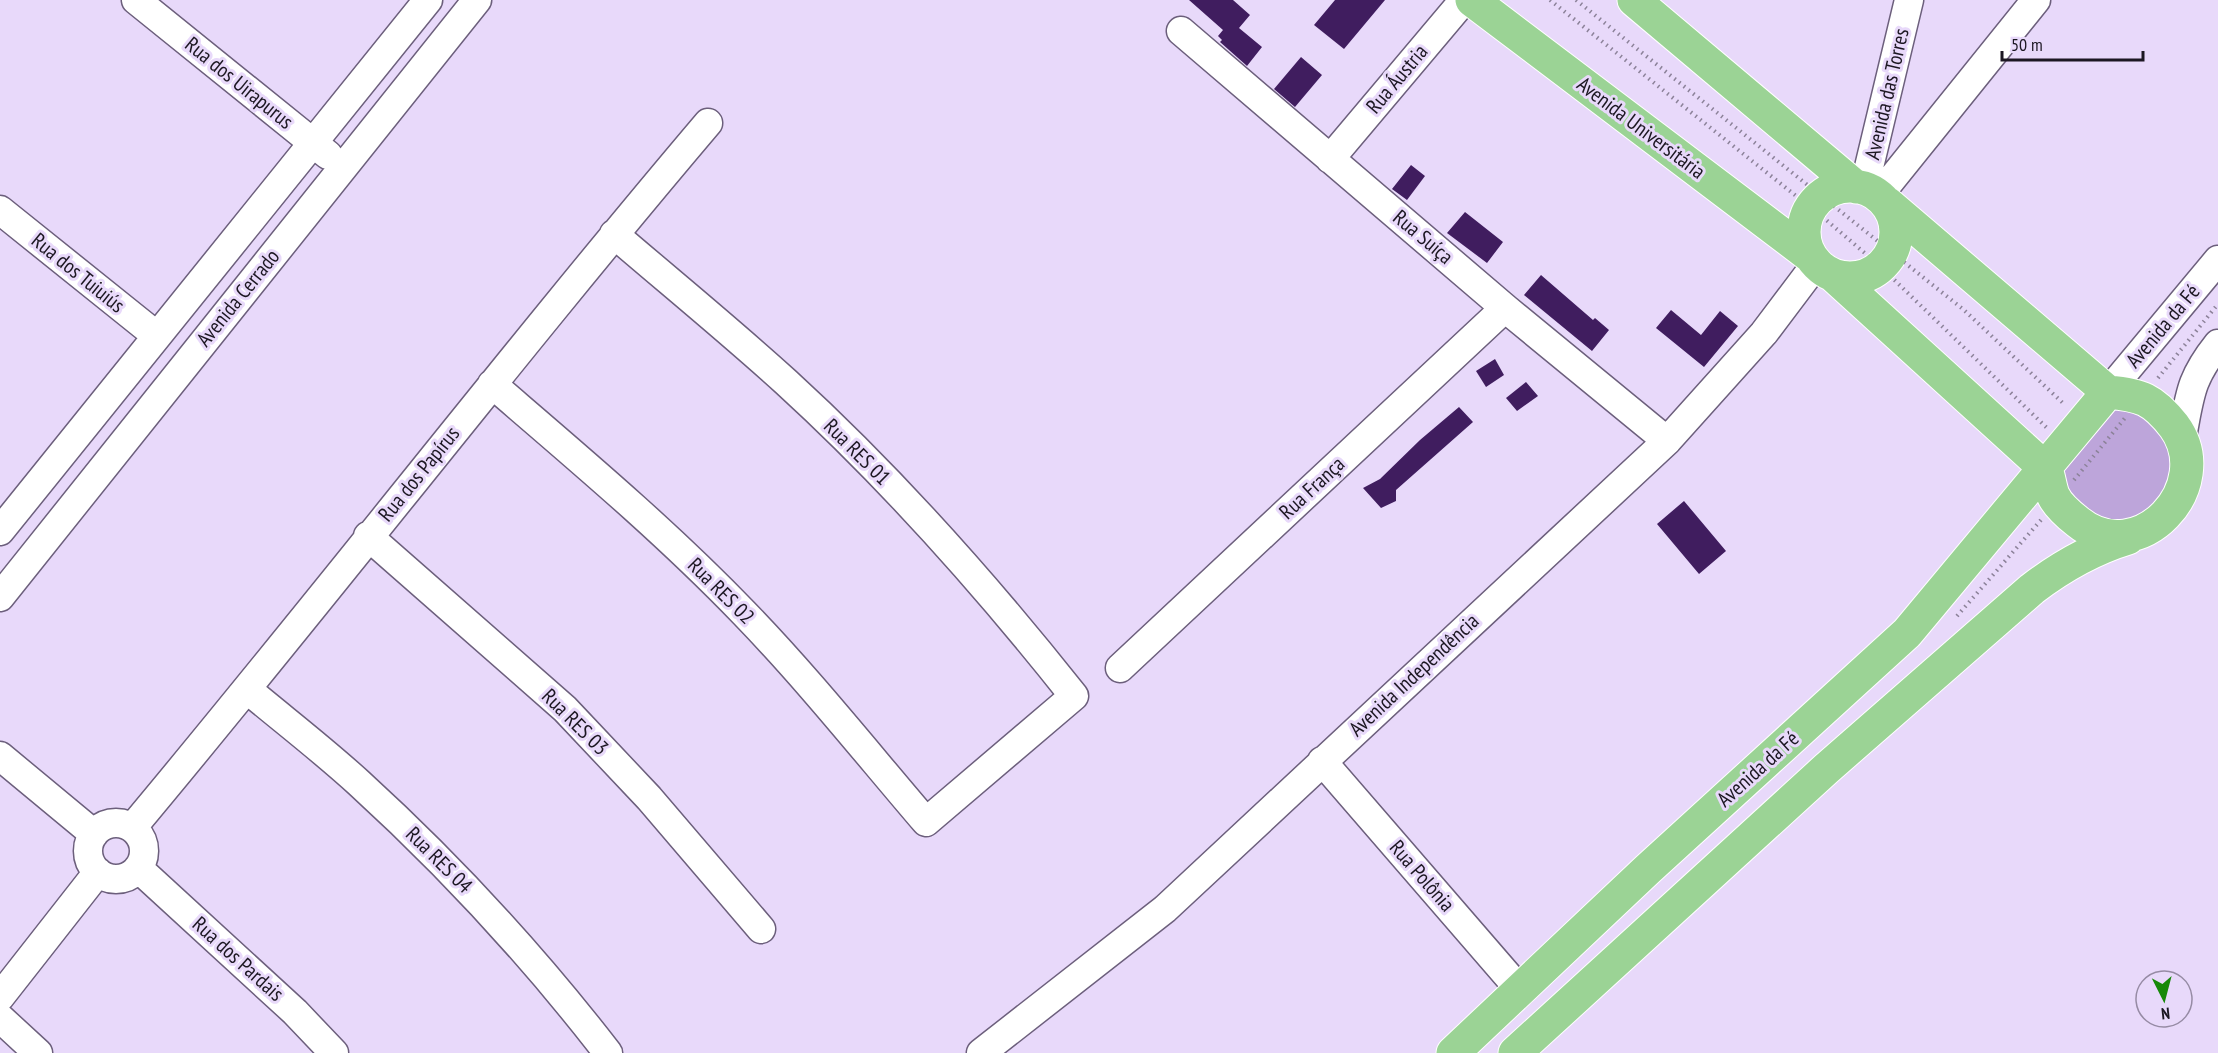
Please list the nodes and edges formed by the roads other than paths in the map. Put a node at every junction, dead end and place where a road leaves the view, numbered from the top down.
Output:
1 (136, 0) edge
2 (428, 0) edge
3 (477, 0) edge
4 (1464, 0) edge
5 (1472, 0) edge
6 (1634, 0) edge
7 (1909, 0) edge
8 (2036, 0) edge
9 (1180, 31) dead end
10 (708, 123) dead end
11 (313, 143) junction
12 (1330, 159) junction
13 (343, 167) junction
14 (1872, 194) junction
15 (0, 210) edge
16 (614, 234) junction
17 (2218, 260) edge
18 (1820, 265) junction
19 (1505, 308) junction
20 (157, 336) junction
21 (2218, 344) edge
22 (492, 384) junction
23 (2108, 392) junction
24 (2182, 437) junction
25 (1667, 441) junction
26 (2075, 444) junction
27 (0, 531) edge
28 (2136, 535) junction
29 (368, 536) junction
30 (0, 597) edge
31 (1120, 669) dead end
32 (248, 690) junction
33 (0, 756) edge
34 (1322, 761) junction
35 (926, 822) joint
36 (132, 828) junction
37 (94, 834) junction
38 (138, 868) junction
39 (98, 872) junction
40 (761, 929) dead end
41 (1521, 991) junction
42 (0, 998) edge
43 (0, 1018) edge
44 (38, 1053) edge
45 (334, 1053) edge
46 (608, 1053) edge
47 (981, 1053) edge
48 (1453, 1053) edge
49 (1515, 1053) edge

1 - 11 street, Rua dos Uirapurus
2 - 11 street, Avenida Cerrado
3 - 13 street, Avenida Cerrado
4 - 12 street, Rua Áustria
5 - 18 main road, Avenida Universitária
6 - 14 main road
7 - 14 street, Avenida das Torres
8 - 14 street
9 - 12 street, Rua Suíça
10 - 16 street, Rua dos Papírus
11 - 13 street, Rua dos Uirapurus
11 - 20 street, Avenida Cerrado
12 - 19 street, Rua Suíça
13 - 30 street, Avenida Cerrado
14 - 18 main road
14 - 18 main road
14 - 23 main road
15 - 20 street, Rua dos Tuiuiús
16 - 22 street, Rua dos Papírus
16 - 35 street, Rua RES 01
17 - 23 street, Avenida da Fé
18 - 25 street, Avenida Independência
18 - 26 main road, Avenida Universitária
19 - 25 street, Rua Suíça
19 - 31 street, Rua França
20 - 27 street, Avenida Cerrado
21 - 24 street
22 - 29 street, Rua dos Papírus
22 - 35 street, Rua RES 02
23 - 24 main road
23 - 26 main road
24 - 28 main road
25 - 34 street, Avenida Independência
26 - 28 main road, Avenida Universitária
26 - 41 main road, Avenida da Fé
28 - 49 main road
29 - 32 street, Rua dos Papírus
29 - 40 street, Rua RES 03
32 - 36 street, Rua dos Papírus
32 - 46 street, Rua RES 04
33 - 37 street
34 - 41 street, Rua Polônia
34 - 47 street, Avenida Independência
36 - 37 street
36 - 38 street
37 - 39 street
38 - 39 street
38 - 45 street, Rua dos Pardais
39 - 42 street
41 - 48 main road, Avenida da Fé
43 - 44 street

